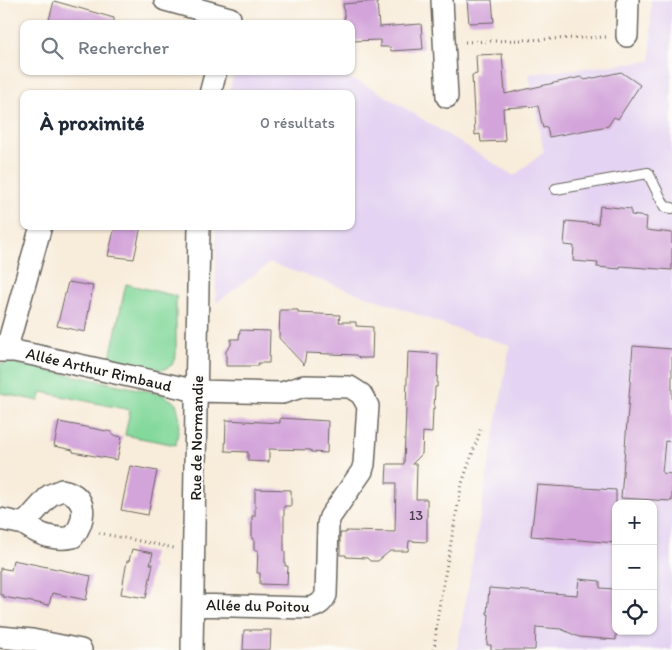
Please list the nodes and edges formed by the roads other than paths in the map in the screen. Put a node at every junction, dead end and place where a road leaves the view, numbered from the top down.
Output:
1 (165, 0) edge
2 (442, 0) edge
3 (628, 0) edge
4 (231, 14) edge
5 (627, 36) road end
6 (215, 75) edge
7 (211, 90) edge
8 (447, 97) dead end
9 (556, 189) dead end
10 (672, 208) edge
11 (40, 230) edge
12 (199, 230) edge
13 (3, 351) edge
14 (197, 391) junction
15 (0, 519) edge
16 (24, 524) junction
17 (193, 604) junction
18 (0, 637) edge
19 (81, 650) edge
20 (192, 650) edge

1 - 4 street
2 - 8 street
3 - 5 street
6 - 7 street
9 - 10 lane
11 - 13 street
12 - 14 street, Rue de Normandie
13 - 14 street, Allée Arthur Rimbaud
14 - 17 street, Rue de Normandie
14 - 17 street, Allée du Poitou
15 - 16 street
16 - 16 street
17 - 20 street, Rue de Normandie
18 - 19 street

